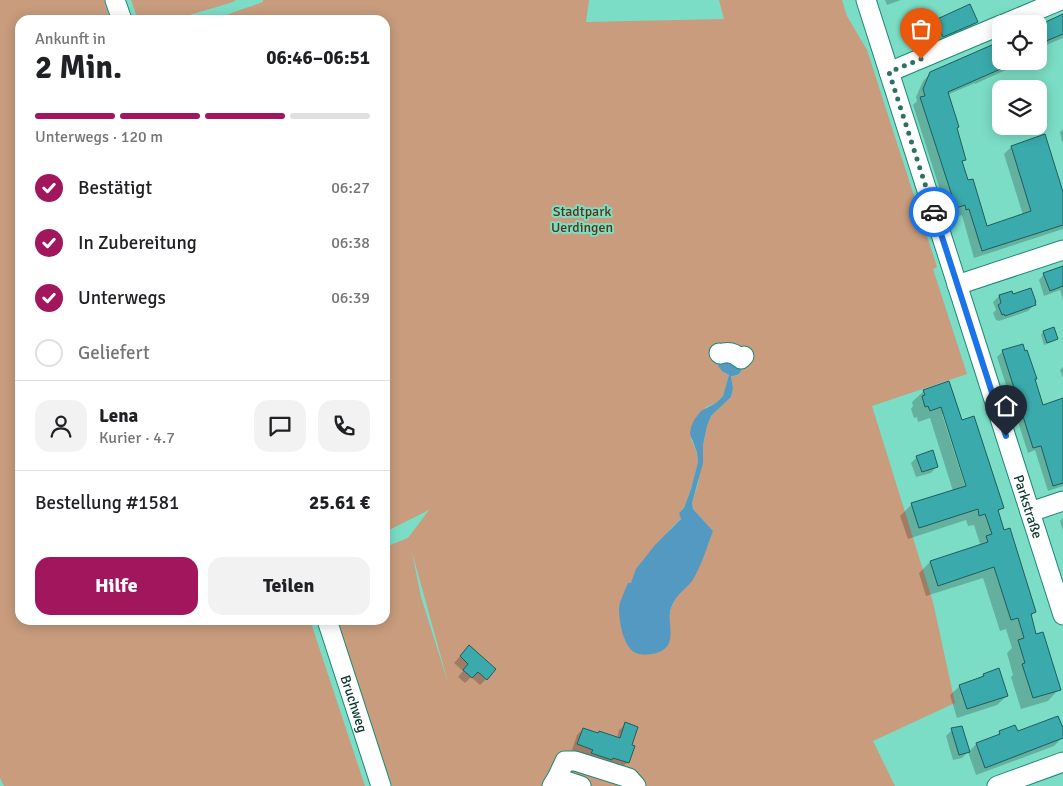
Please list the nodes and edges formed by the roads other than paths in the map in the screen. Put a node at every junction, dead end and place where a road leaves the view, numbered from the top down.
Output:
1 (115, 0) edge
2 (866, 0) edge
3 (1061, 0) edge
4 (120, 15) edge
5 (1025, 15) edge
6 (992, 29) edge
7 (889, 72) junction
8 (1063, 250) edge
9 (957, 285) junction
10 (718, 352) dead end
11 (744, 356) dead end
12 (1063, 501) edge
13 (1030, 512) junction
14 (1063, 615) edge
15 (329, 625) edge
16 (1063, 762) edge
17 (555, 782) edge
18 (381, 786) edge
19 (581, 786) edge
20 (636, 786) edge
21 (996, 786) edge

1 - 4 street
2 - 7 street, Parkstraße
3 - 5 street
6 - 7 street
7 - 9 street, Parkstraße
8 - 9 street
9 - 13 street, Parkstraße
10 - 11 street
12 - 13 street
13 - 14 street, Parkstraße
15 - 18 street, Bruchweg
16 - 21 street
17 - 19 street
17 - 20 street

